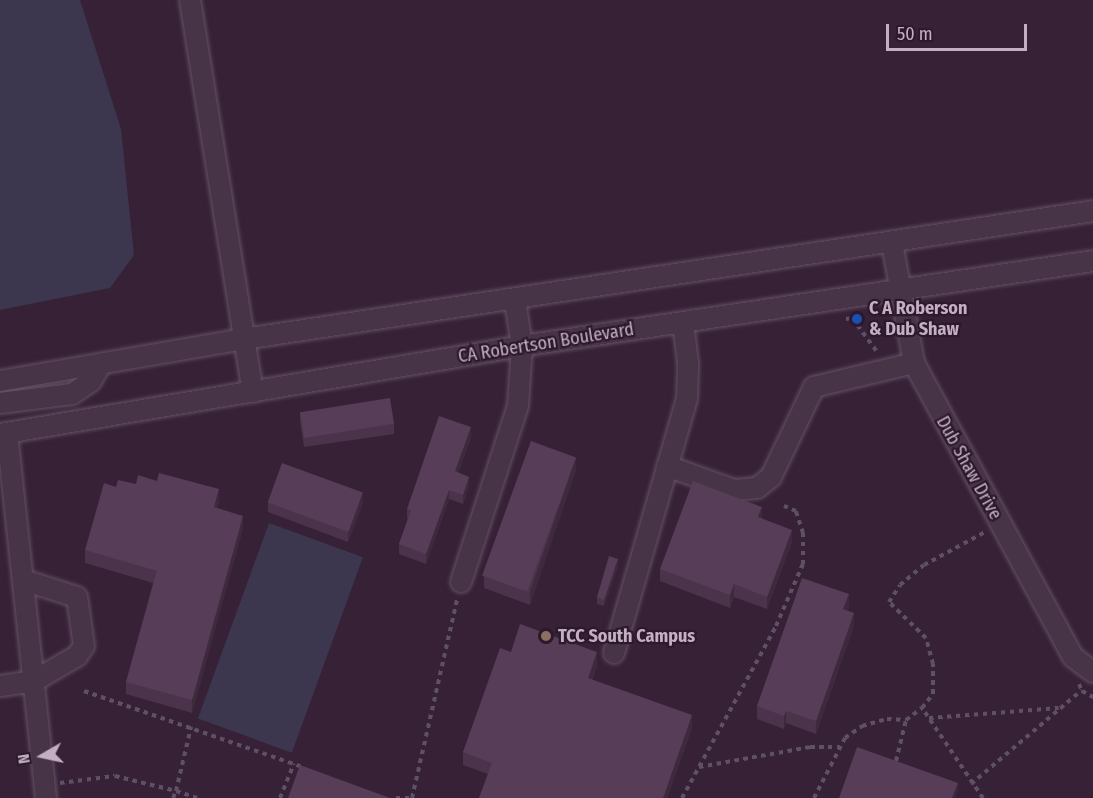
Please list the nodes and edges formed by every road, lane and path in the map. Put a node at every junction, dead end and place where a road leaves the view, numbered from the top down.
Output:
1 (190, 0) edge
2 (1093, 211) edge
3 (892, 243) junction
4 (1093, 261) edge
5 (898, 290) junction
6 (515, 301) junction
7 (683, 322) junction
8 (244, 339) junction
9 (522, 346) junction
10 (914, 363) junction
11 (101, 364) junction
12 (0, 381) edge
13 (253, 392) junction
14 (0, 403) edge
15 (3, 434) edge
16 (667, 466) junction
17 (784, 506) dead end
18 (999, 523) junction
19 (23, 580) junction
20 (461, 582) joint
21 (614, 653) dead end
22 (1092, 672) edge
23 (34, 681) junction
24 (0, 686) edge
25 (84, 691) dead end
26 (921, 708) junction
27 (1061, 708) junction
28 (929, 718) junction
29 (906, 720) junction
30 (191, 727) junction
31 (840, 747) junction
32 (896, 760) edge
33 (294, 764) junction
34 (699, 767) junction
35 (305, 769) edge
36 (971, 784) junction
37 (45, 791) edge
38 (176, 791) junction
39 (975, 791) junction
40 (173, 798) edge
41 (197, 798) edge
42 (280, 798) edge
43 (396, 798) edge
44 (412, 798) edge
45 (682, 798) edge
46 (814, 798) edge
47 (973, 798) edge
48 (983, 798) edge

1 - 8 street
2 - 3 street
3 - 5 street, Dub Shaw Drive
3 - 6 street
4 - 5 street, CA Robertson Boulevard
5 - 7 street, CA Robertson Boulevard
5 - 10 street, Dub Shaw Drive
6 - 8 street
6 - 9 street
7 - 9 street, CA Robertson Boulevard
7 - 16 street
8 - 11 street
8 - 13 street
9 - 13 street, CA Robertson Boulevard
9 - 20 street
10 - 16 street
10 - 18 street, Dub Shaw Drive
11 - 12 street
11 - 14 street
13 - 15 street, CA Robertson Boulevard
15 - 19 street
16 - 21 street
17 - 34 path
18 - 22 street, Dub Shaw Drive
18 - 26 path
19 - 23 street
19 - 23 street
20 - 44 path
22 - 27 path
23 - 24 street
23 - 37 street
25 - 30 path
26 - 28 path
26 - 29 path
27 - 28 path
27 - 36 path
28 - 36 path
29 - 31 path
29 - 32 path
30 - 33 path
30 - 38 path
31 - 34 path
31 - 46 path
33 - 35 path
33 - 42 path
34 - 45 path
36 - 39 path
37 - 38 path
38 - 40 path
38 - 41 path
39 - 47 path
39 - 48 path
43 - 44 path

